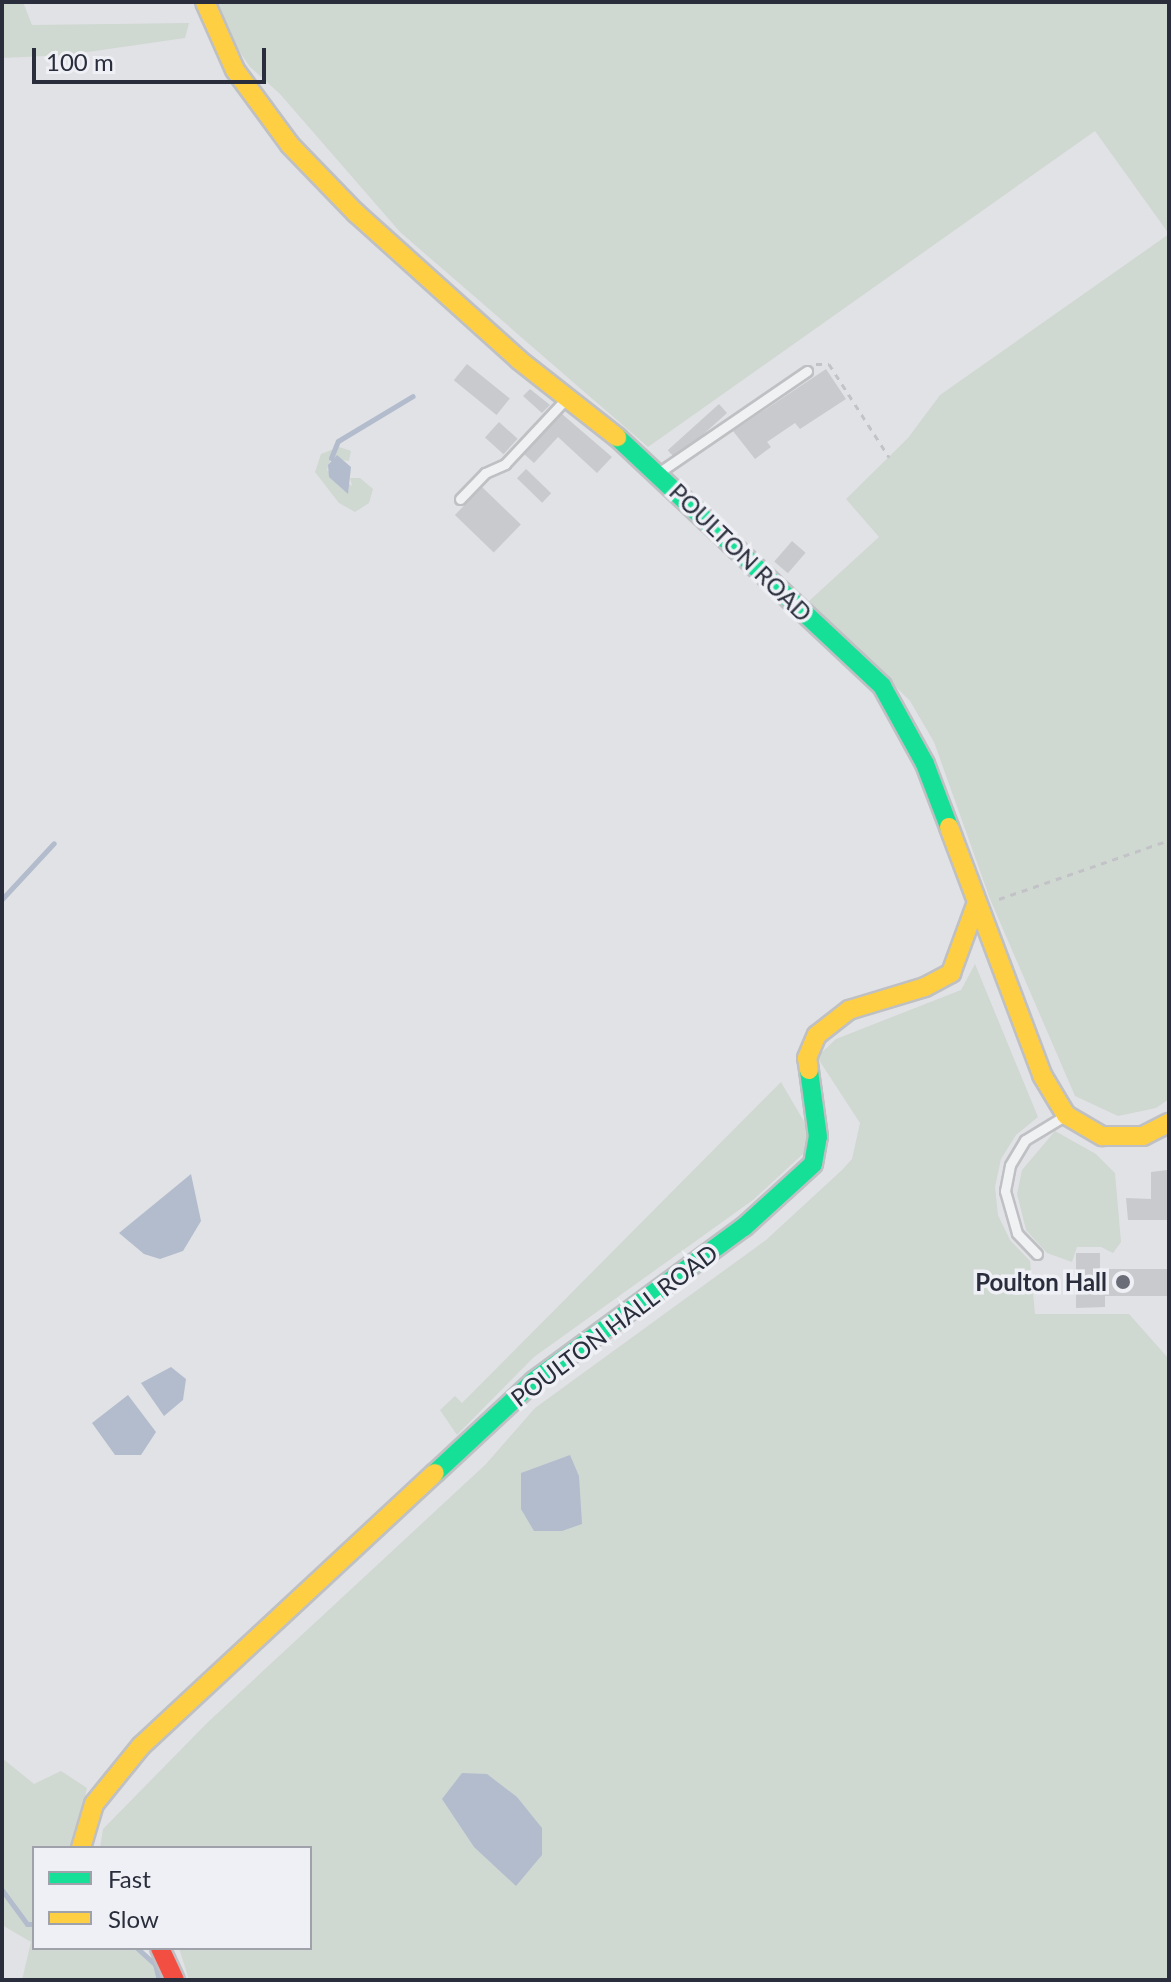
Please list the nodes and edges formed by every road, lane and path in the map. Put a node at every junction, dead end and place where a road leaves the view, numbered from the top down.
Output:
1 (205, 2) edge
2 (807, 371) joint
3 (567, 398) junction
4 (889, 457) dead end
5 (658, 473) junction
6 (460, 499) dead end
7 (1169, 840) edge
8 (976, 905) junction
9 (1066, 1115) junction
10 (1169, 1123) edge
11 (1037, 1254) dead end
12 (82, 1846) edge
13 (161, 1950) edge
14 (175, 1980) edge

1 - 3 street, POULTON ROAD
2 - 4 path
2 - 5 lane
3 - 5 street, POULTON ROAD
3 - 6 lane
5 - 8 street, POULTON ROAD
7 - 8 path
8 - 9 street, POULTON ROAD
8 - 12 street, POULTON HALL ROAD
9 - 10 street, POULTON ROAD
9 - 11 lane
13 - 14 street

